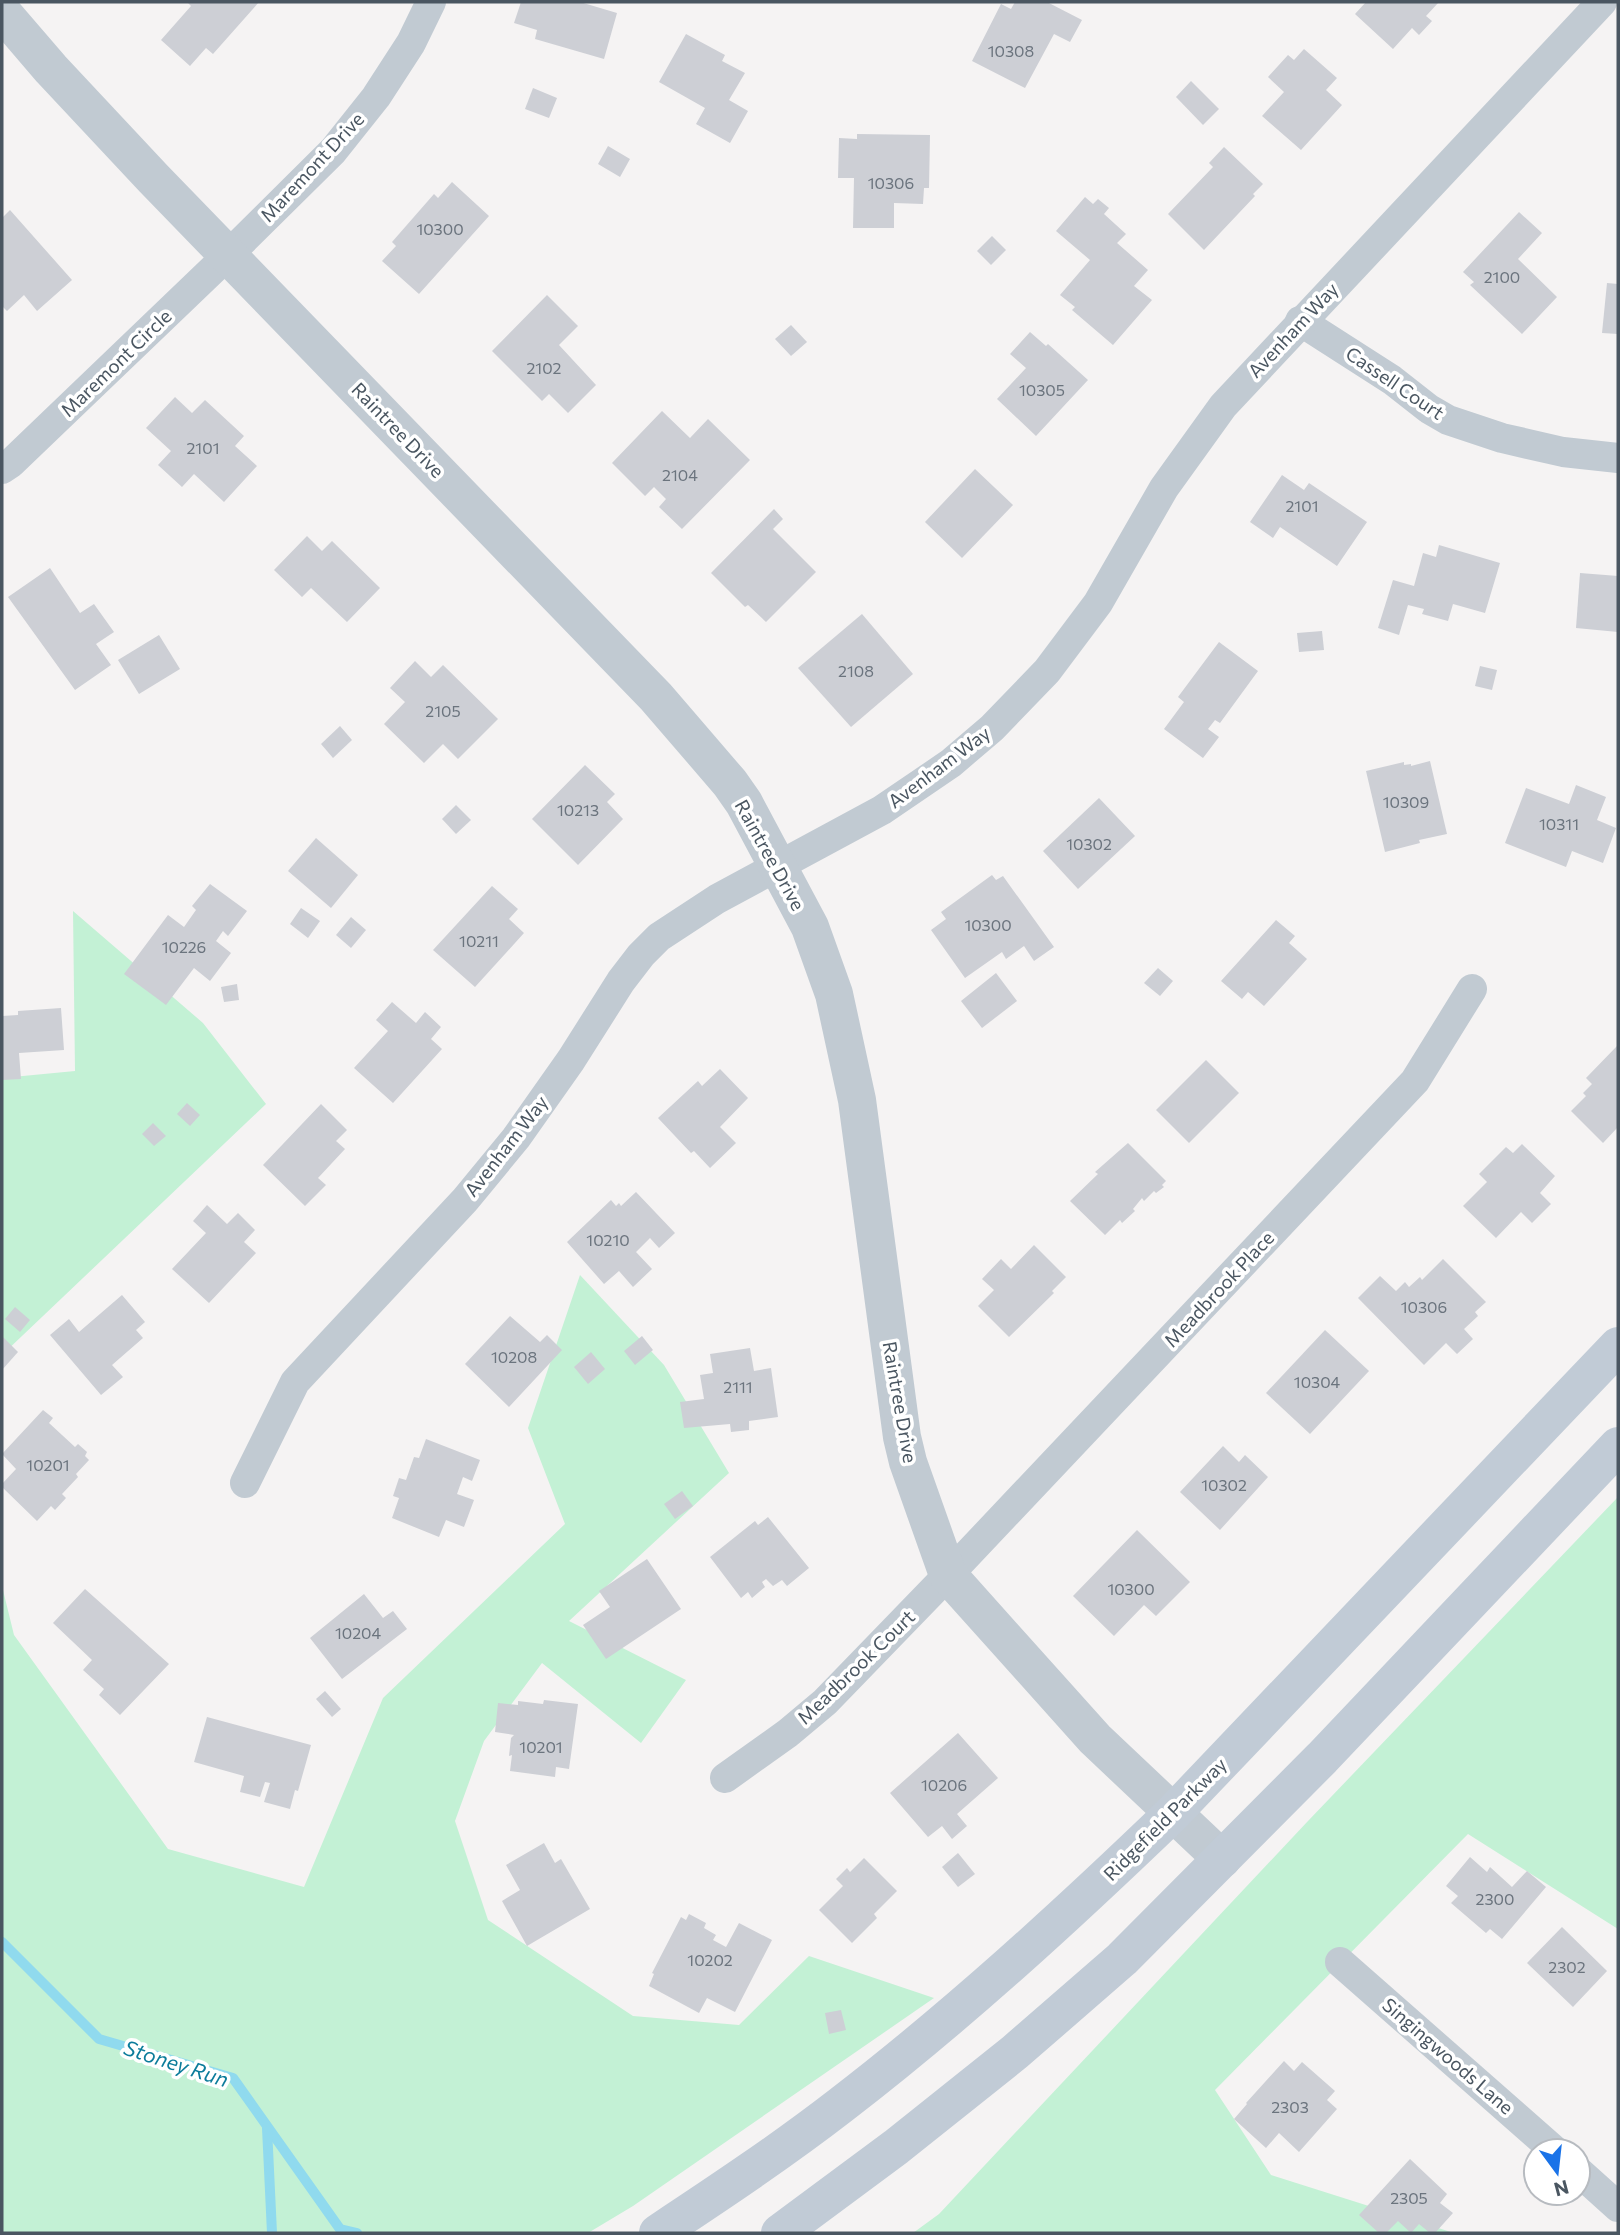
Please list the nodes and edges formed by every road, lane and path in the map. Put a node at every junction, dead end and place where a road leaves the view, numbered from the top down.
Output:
1 (431, 2) edge
2 (1602, 2) edge
3 (2, 12) edge
4 (228, 255) junction
5 (1300, 321) junction
6 (1618, 458) edge
7 (2, 469) edge
8 (778, 866) junction
9 (1472, 989) dead end
10 (1618, 1346) edge
11 (1618, 1446) edge
12 (245, 1483) dead end
13 (948, 1575) junction
14 (725, 1778) dead end
15 (1173, 1813) junction
16 (1222, 1859) junction
17 (1340, 1962) dead end
18 (1539, 2137) edge
19 (1592, 2184) edge
20 (1618, 2207) edge
21 (658, 2233) edge
22 (780, 2233) edge

1 - 4 street, Maremont Drive
2 - 5 street, Avenham Way
3 - 4 street, Raintree Drive
4 - 7 street, Maremont Circle
4 - 8 street, Raintree Drive
5 - 6 street, Cassell Court
5 - 8 street, Avenham Way
8 - 12 street, Avenham Way
8 - 13 street, Raintree Drive
9 - 13 street, Meadbrook Place
10 - 15 main road, Ridgefield Parkway
11 - 16 main road
13 - 14 street, Meadbrook Court
13 - 15 street, Raintree Drive
15 - 16 street, Raintree Drive
15 - 21 main road, Ridgefield Parkway
16 - 22 main road
17 - 18 street, Singingwoods Lane
19 - 20 street

